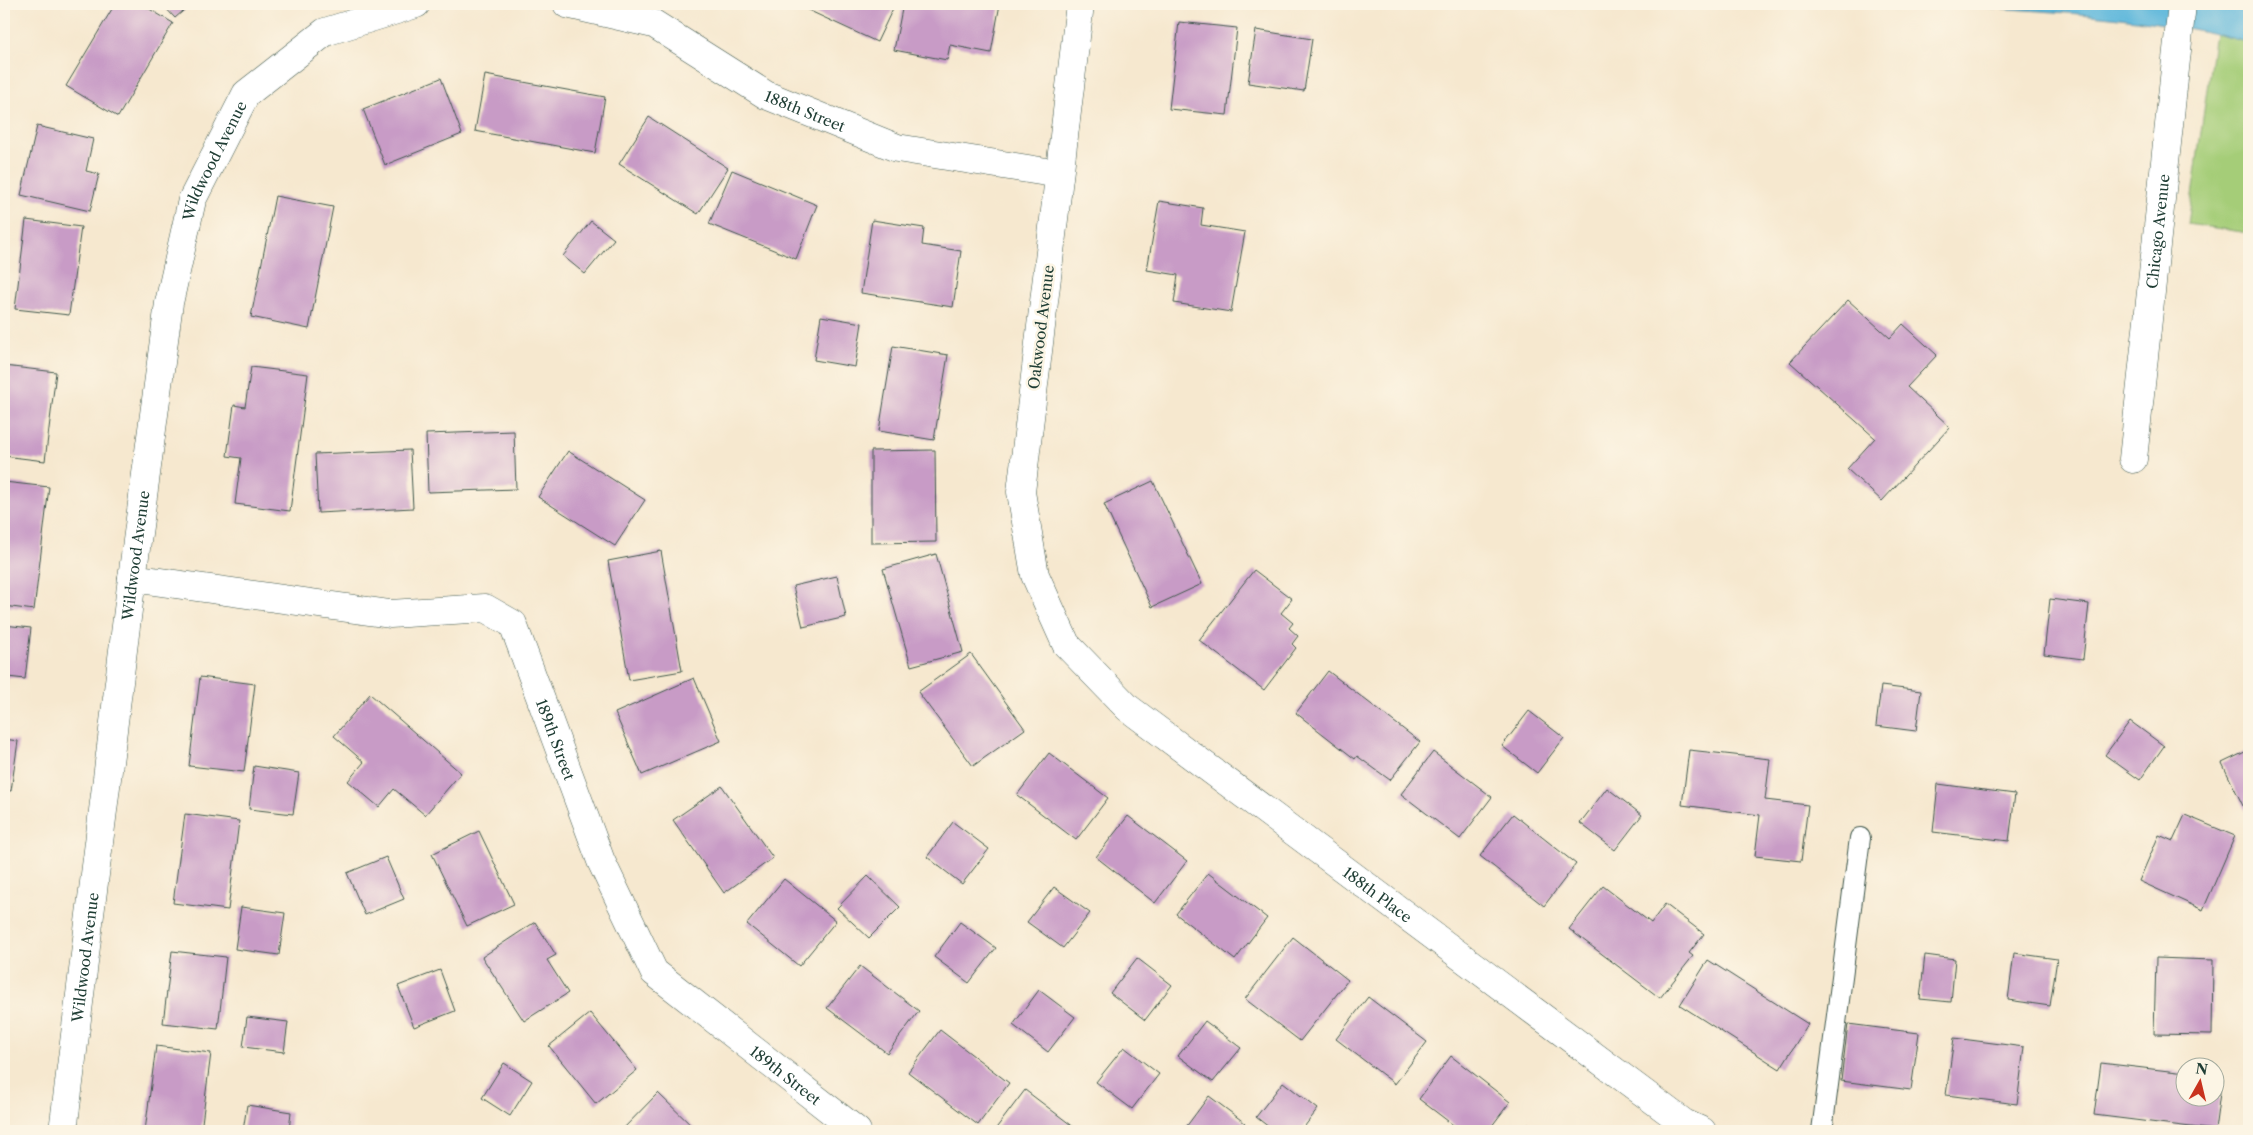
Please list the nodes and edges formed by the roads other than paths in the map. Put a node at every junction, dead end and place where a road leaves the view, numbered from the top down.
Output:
1 (416, 4) edge
2 (567, 4) edge
3 (1080, 4) edge
4 (2182, 4) edge
5 (1059, 174) junction
6 (2133, 459) dead end
7 (132, 578) junction
8 (1066, 644) joint
9 (1860, 838) dead end
10 (63, 1131) edge
11 (857, 1131) edge
12 (1702, 1131) edge
13 (1822, 1131) edge

1 - 7 street, Wildwood Avenue
2 - 5 street, 188th Street
3 - 5 street, Oakwood Avenue
4 - 6 street, Chicago Avenue
5 - 8 street, Oakwood Avenue
7 - 10 street, Wildwood Avenue
7 - 11 street, 189th Street
8 - 12 street, 188th Place
9 - 13 lane

